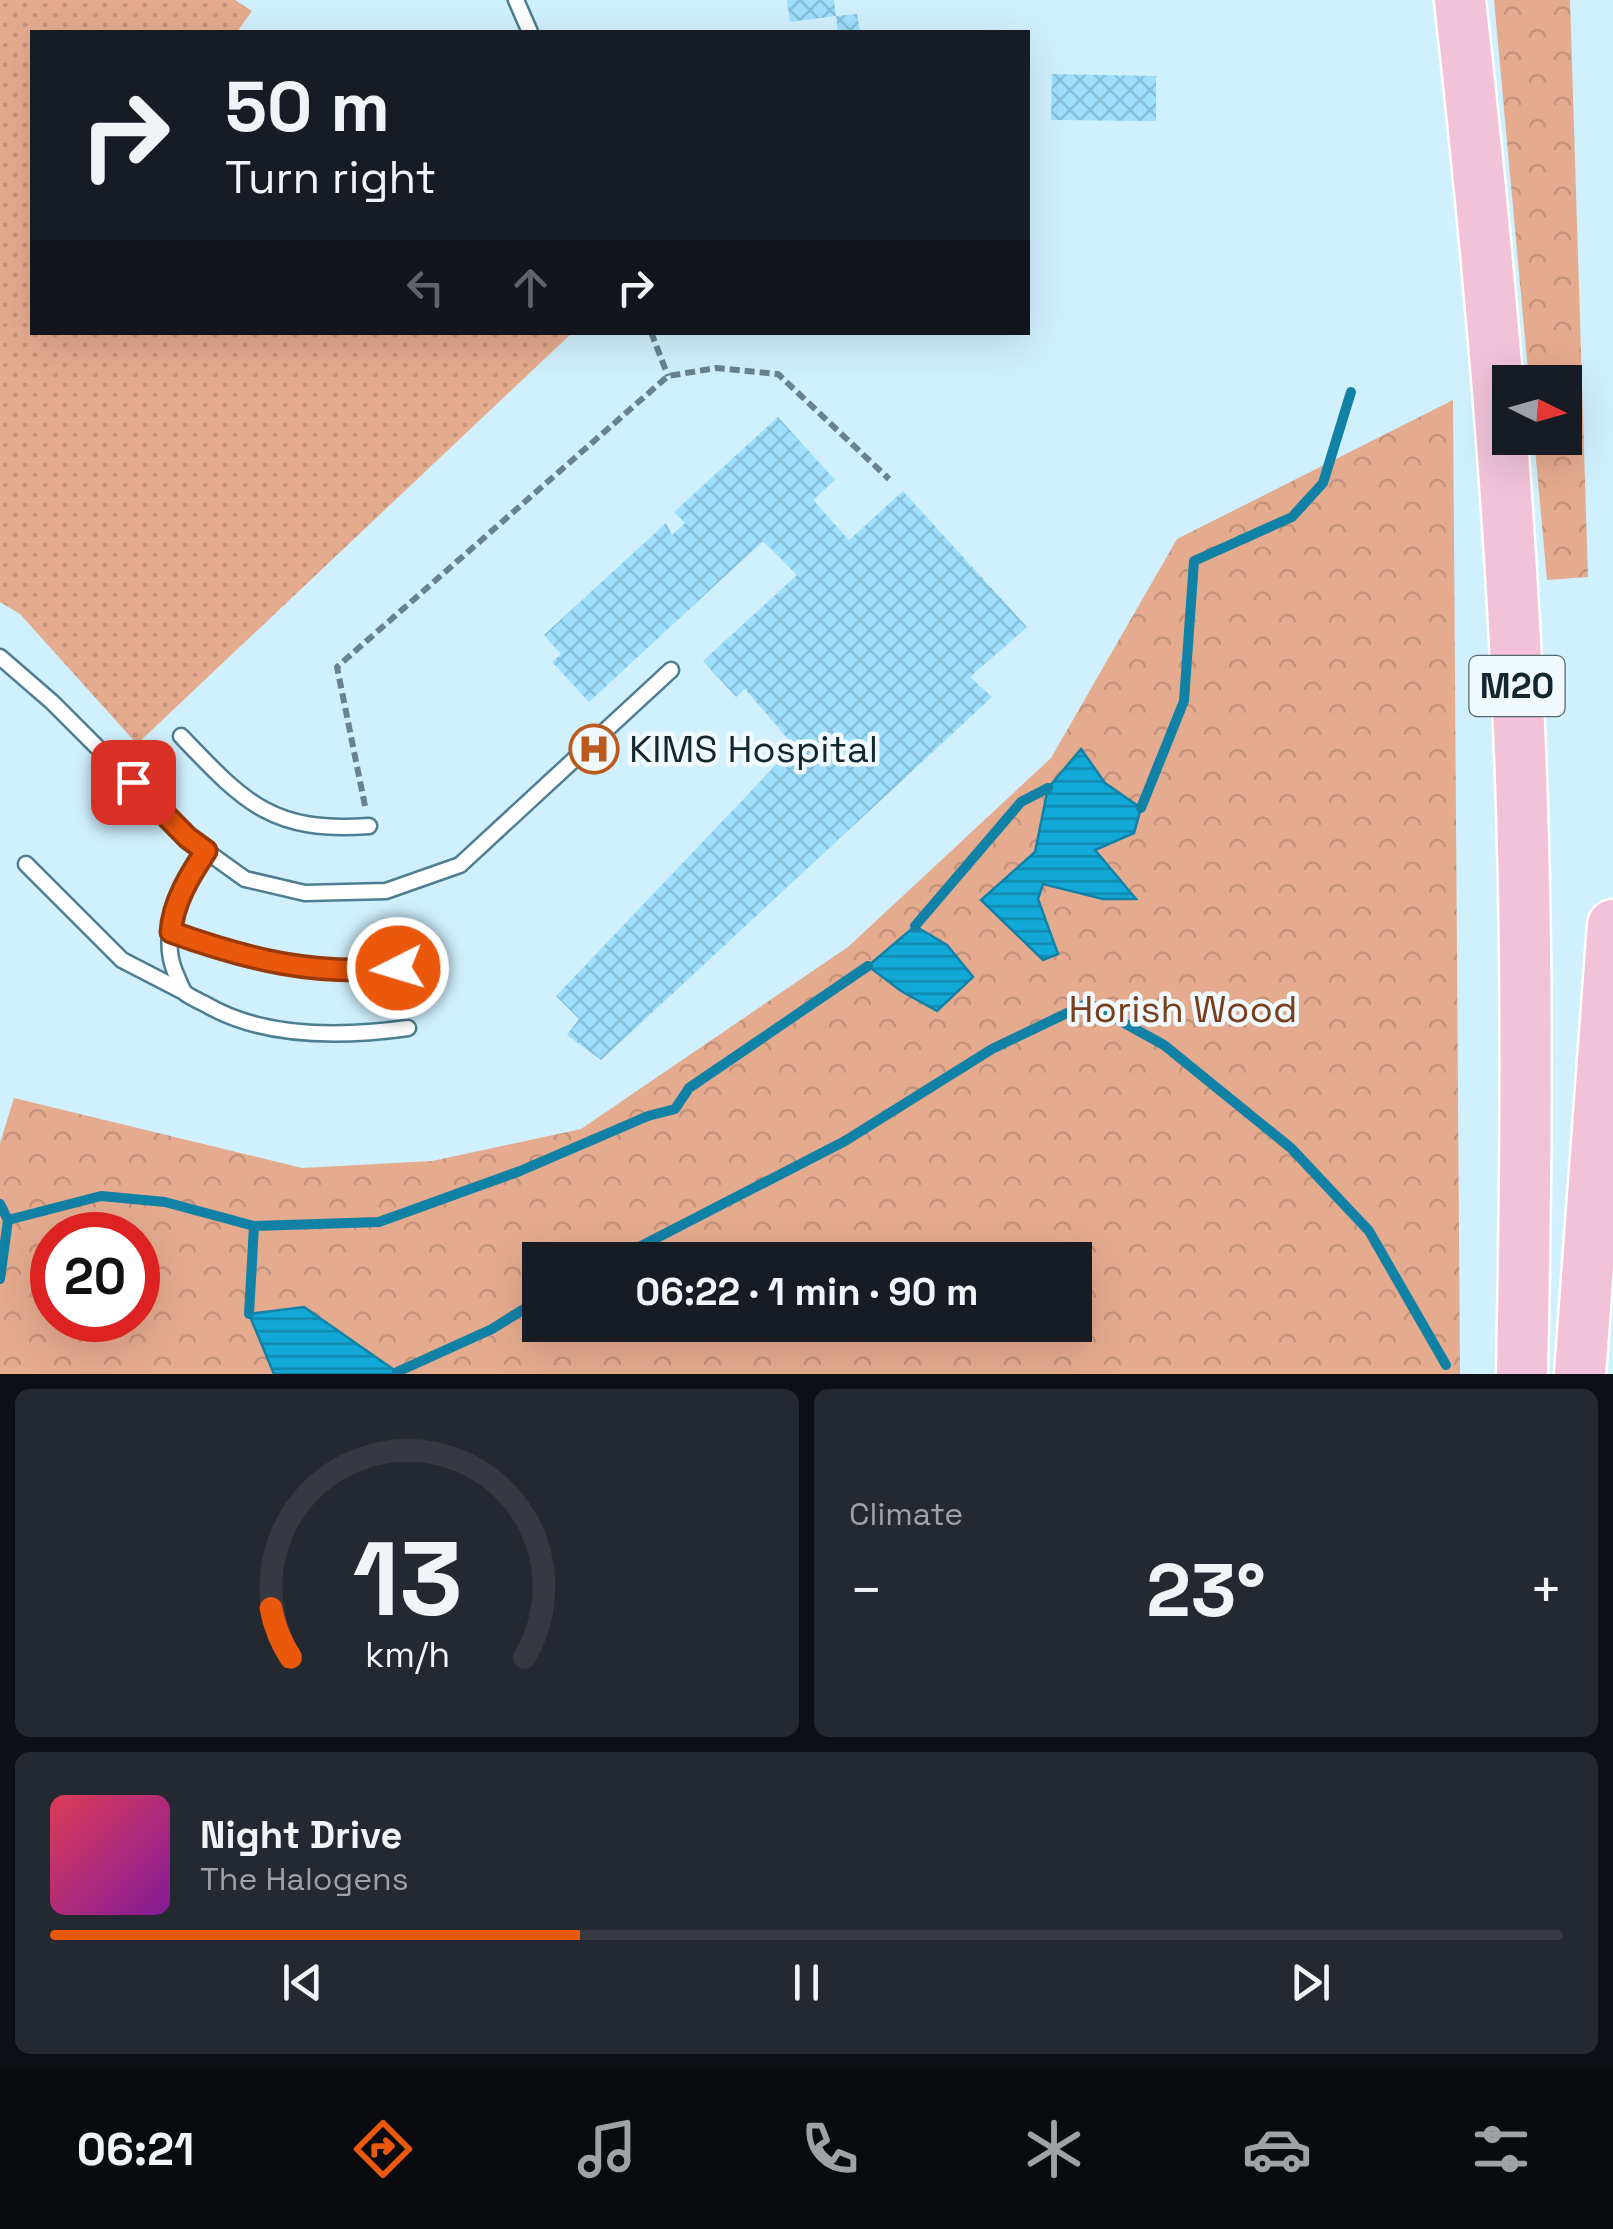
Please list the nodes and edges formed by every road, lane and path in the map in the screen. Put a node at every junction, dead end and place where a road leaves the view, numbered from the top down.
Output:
1 (516, 0) edge
2 (1460, 0) edge
3 (529, 30) edge
4 (652, 335) edge
5 (668, 376) junction
6 (888, 479) dead end
7 (0, 658) edge
8 (671, 670) dead end
9 (181, 736) dead end
10 (369, 826) joint
11 (206, 851) junction
12 (26, 864) dead end
13 (1613, 925) edge
14 (171, 932) junction
15 (398, 968) dead end
16 (184, 992) junction
17 (408, 1028) dead end
18 (1522, 1374) edge
19 (1580, 1374) edge

1 - 3 lane
2 - 18 highway, M20
4 - 5 path
5 - 6 path
5 - 10 path
7 - 11 lane
8 - 11 lane
9 - 10 lane
11 - 14 lane
12 - 16 lane
13 - 19 highway
14 - 15 lane
14 - 16 lane
16 - 17 lane

